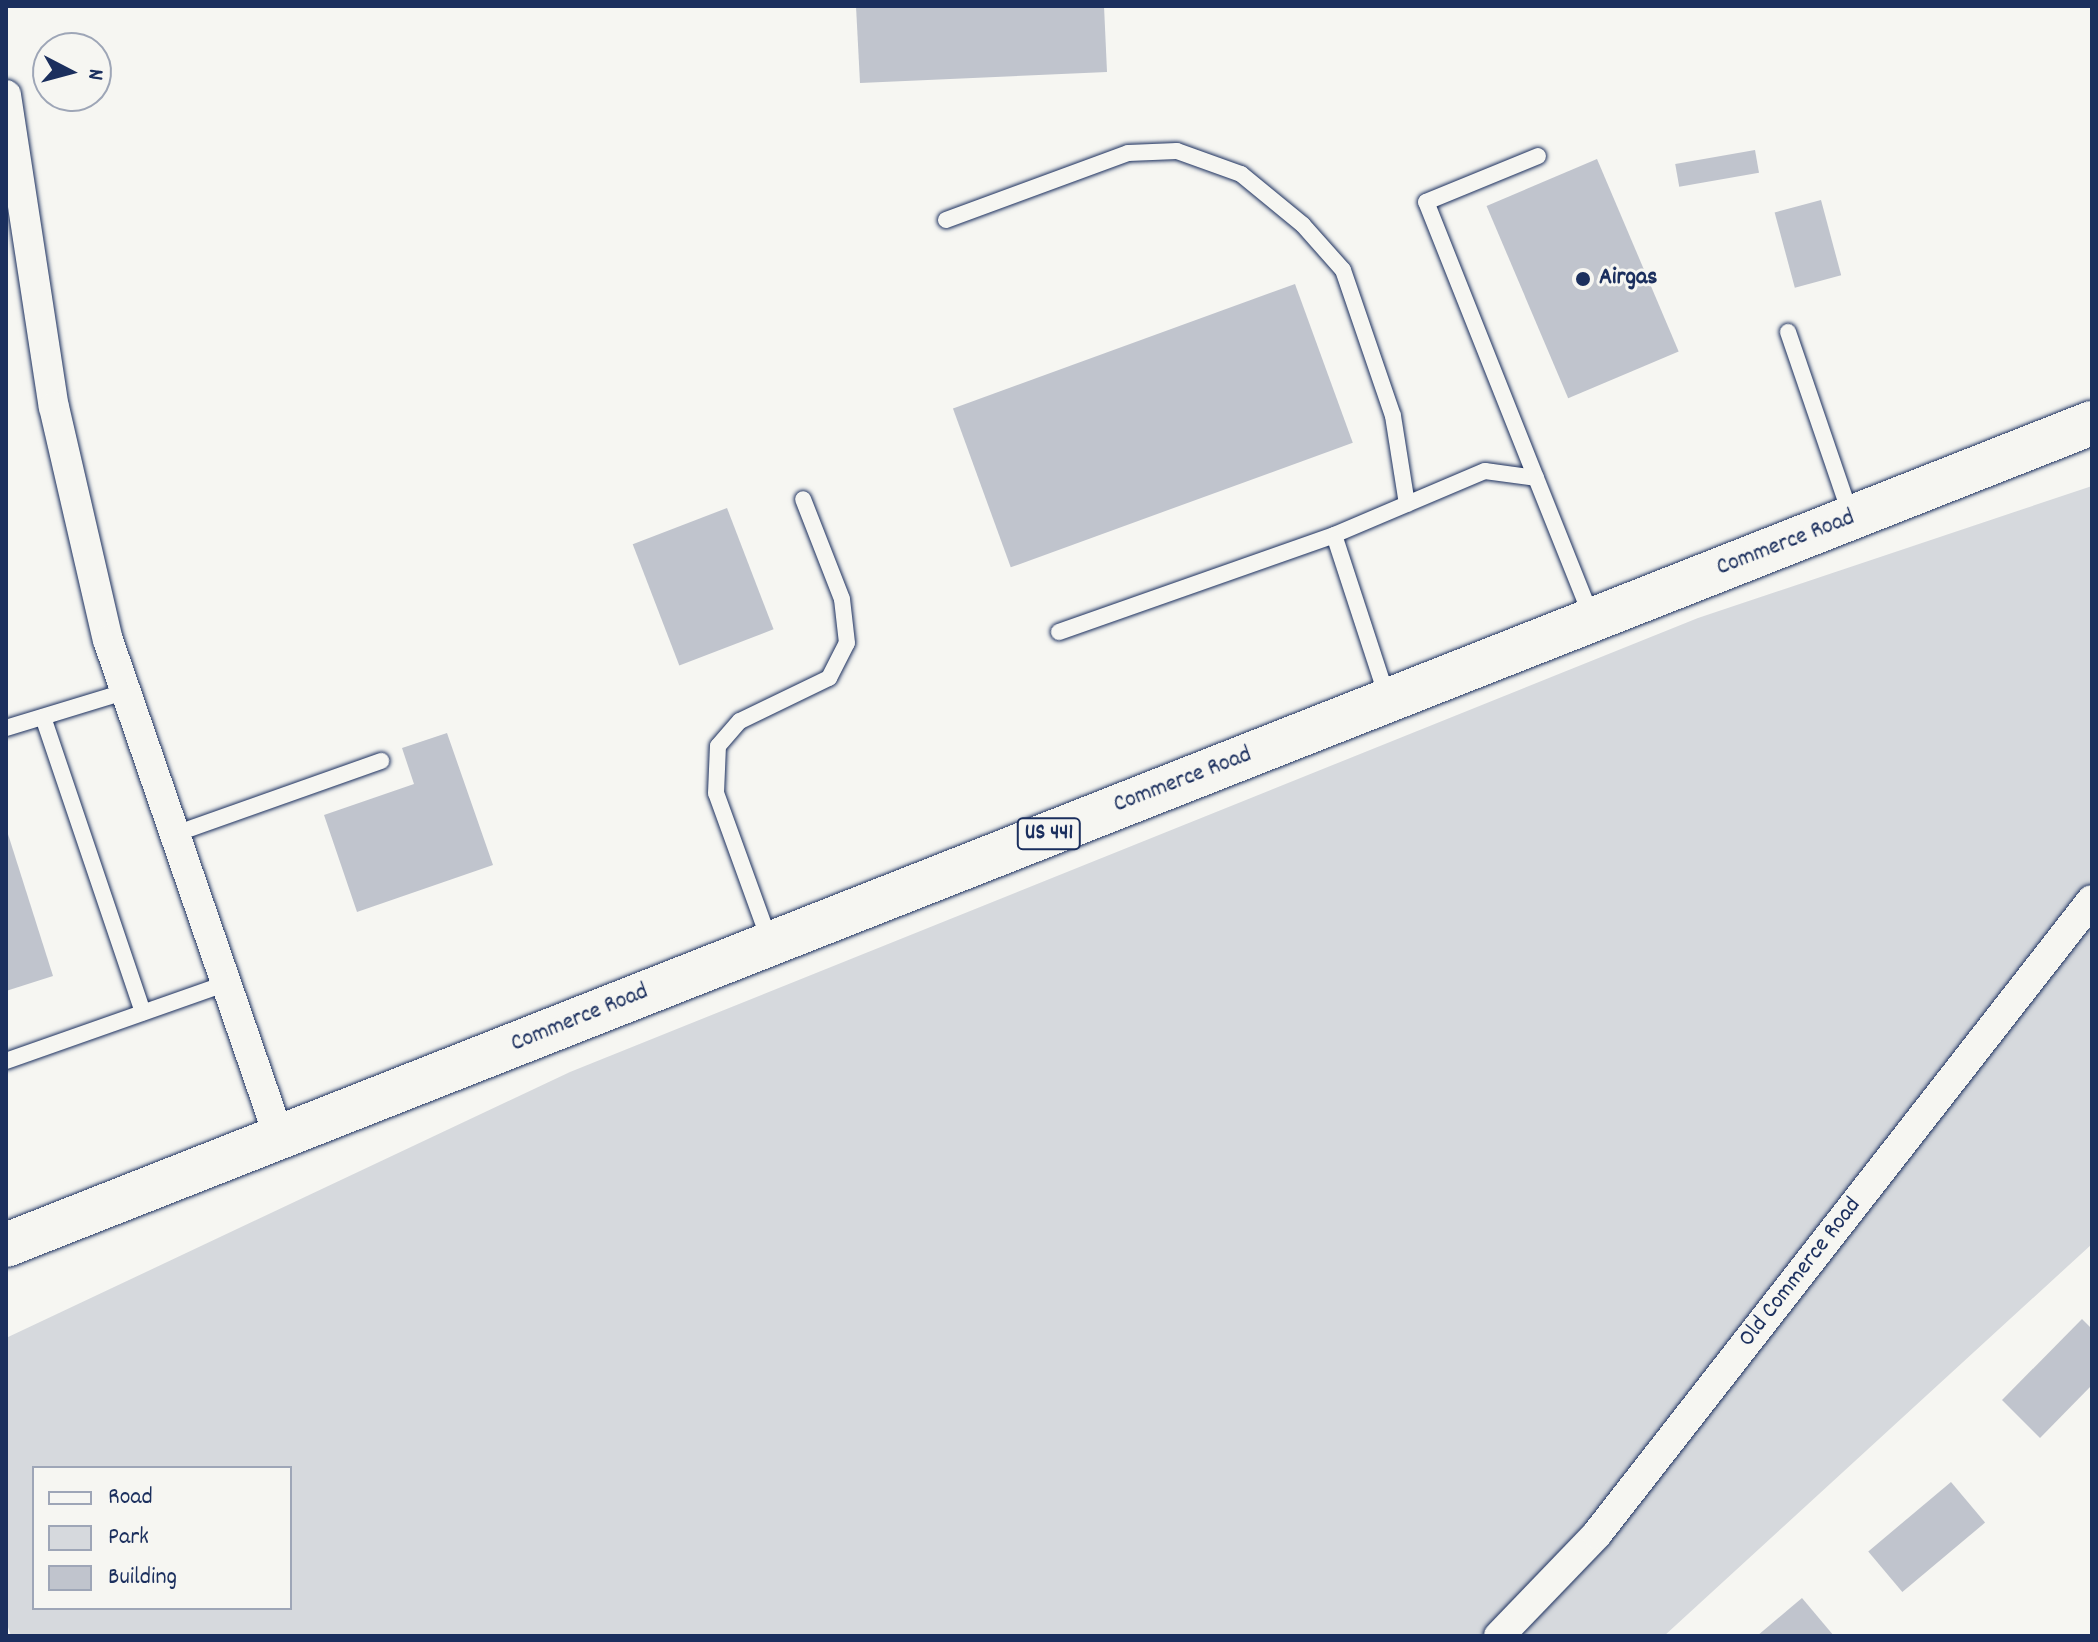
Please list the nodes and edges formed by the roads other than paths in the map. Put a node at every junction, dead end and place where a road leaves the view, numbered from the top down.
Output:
1 (6, 95) edge
2 (1538, 156) dead end
3 (946, 220) dead end
4 (1788, 332) dead end
5 (2092, 423) edge
6 (1536, 478) junction
7 (803, 499) dead end
8 (1407, 504) junction
9 (1851, 518) junction
10 (1334, 535) junction
11 (1592, 620) junction
12 (1059, 632) dead end
13 (124, 692) junction
14 (1388, 701) junction
15 (43, 717) junction
16 (6, 728) edge
17 (381, 761) dead end
18 (172, 835) junction
19 (2092, 900) edge
20 (771, 943) junction
21 (225, 984) junction
22 (143, 1013) junction
23 (6, 1061) edge
24 (279, 1137) junction
25 (6, 1245) edge
26 (1499, 1636) edge

1 - 13 street
2 - 6 lane
3 - 8 lane
4 - 9 lane
5 - 9 highway, Commerce Road / US 441
6 - 8 lane
6 - 11 lane
7 - 20 lane
8 - 10 lane
9 - 11 highway, Commerce Road / US 441
10 - 12 lane
10 - 14 lane
11 - 14 highway, Commerce Road / US 441
13 - 15 lane
13 - 18 street
14 - 20 highway, Commerce Road / US 441
15 - 16 lane
15 - 22 lane
17 - 18 lane
18 - 21 street
19 - 26 street, Old Commerce Road
20 - 24 highway, Commerce Road / US 441
21 - 22 lane
21 - 24 street
22 - 23 lane
24 - 25 highway, Commerce Road / US 441

